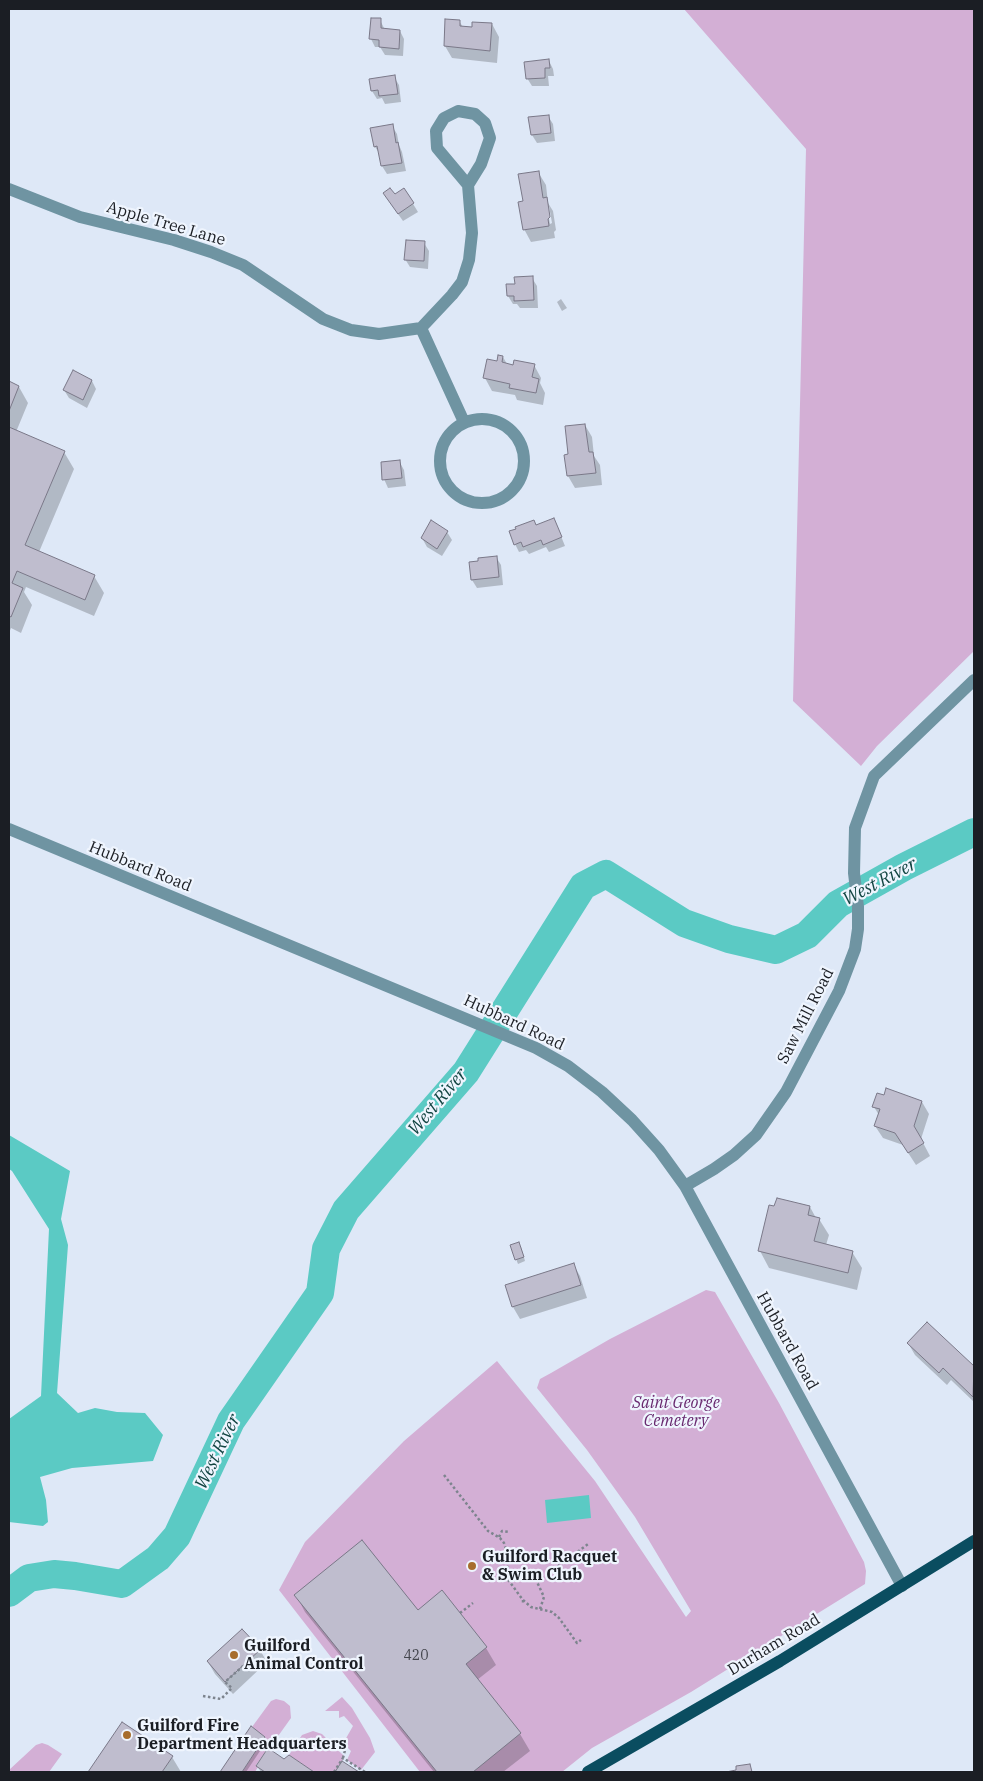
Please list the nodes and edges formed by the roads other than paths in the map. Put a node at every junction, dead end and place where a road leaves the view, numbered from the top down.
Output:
1 (468, 185) junction
2 (9, 189) edge
3 (421, 328) junction
4 (464, 422) junction
5 (974, 680) edge
6 (9, 829) edge
7 (685, 1186) junction
8 (974, 1541) edge
9 (902, 1586) junction
10 (588, 1772) edge

1 - 1 street
1 - 3 street
2 - 3 street, Apple Tree Lane
3 - 4 street
4 - 4 street
5 - 7 street, Saw Mill Road
6 - 7 street, Hubbard Road
7 - 9 street, Hubbard Road
8 - 9 main road, Durham Road
9 - 10 main road, Durham Road

